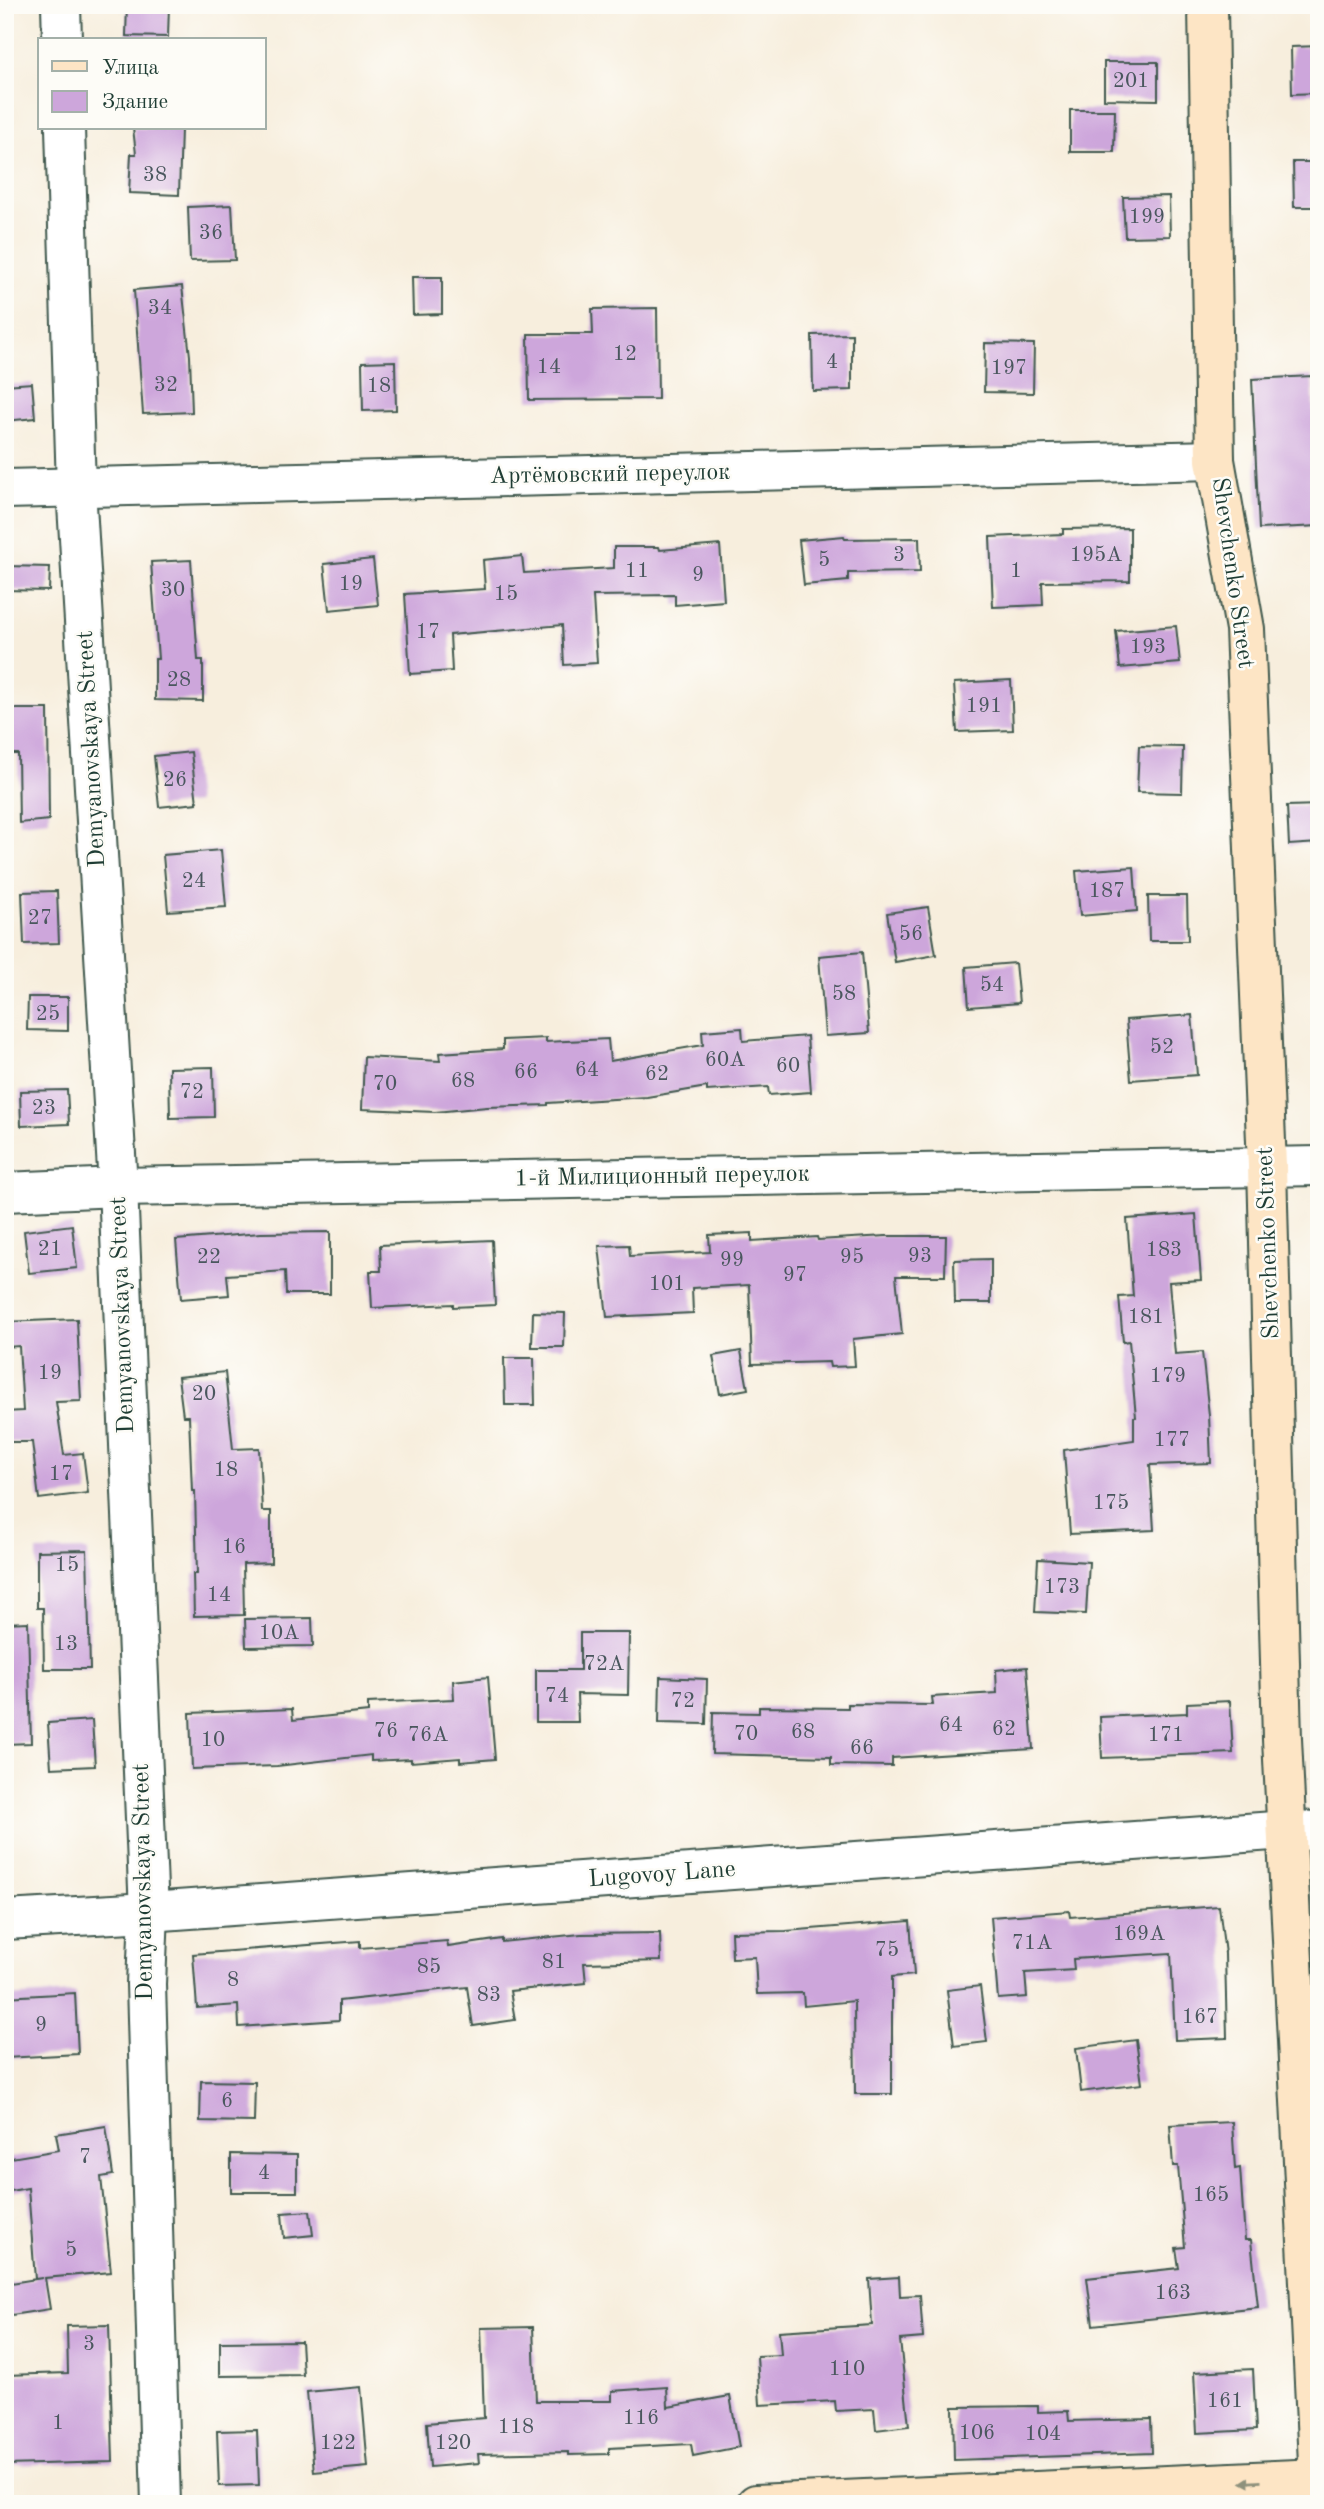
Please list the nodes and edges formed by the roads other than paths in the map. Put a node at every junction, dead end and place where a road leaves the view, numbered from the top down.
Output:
1 (61, 5) edge
2 (1208, 5) edge
3 (62, 38) edge
4 (65, 130) edge
5 (1215, 460) junction
6 (76, 488) junction
7 (5, 489) edge
8 (1267, 1166) junction
9 (1319, 1166) edge
10 (118, 1187) junction
11 (5, 1192) edge
12 (1303, 1831) edge
13 (149, 1912) junction
14 (5, 1920) edge
15 (1319, 2480) edge
16 (161, 2504) edge
17 (756, 2504) edge

1 - 3 street
2 - 5 street, Shevchenko Street
4 - 6 street, Demyanovskaya Street
5 - 6 street, Артёмовский переулок
5 - 8 street, Shevchenko Street
6 - 7 street, Артёмовский переулок
6 - 10 street, Demyanovskaya Street
8 - 9 street, 1-й Милиционный переулок
8 - 10 street, 1-й Милиционный переулок
8 - 12 street, Shevchenko Street
10 - 11 street, 1-й Милиционный переулок
10 - 13 street, Demyanovskaya Street
12 - 13 street, Lugovoy Lane
12 - 15 street, Shevchenko Street
13 - 14 street, Lugovoy Lane
13 - 16 street, Demyanovskaya Street
15 -> 17 street

